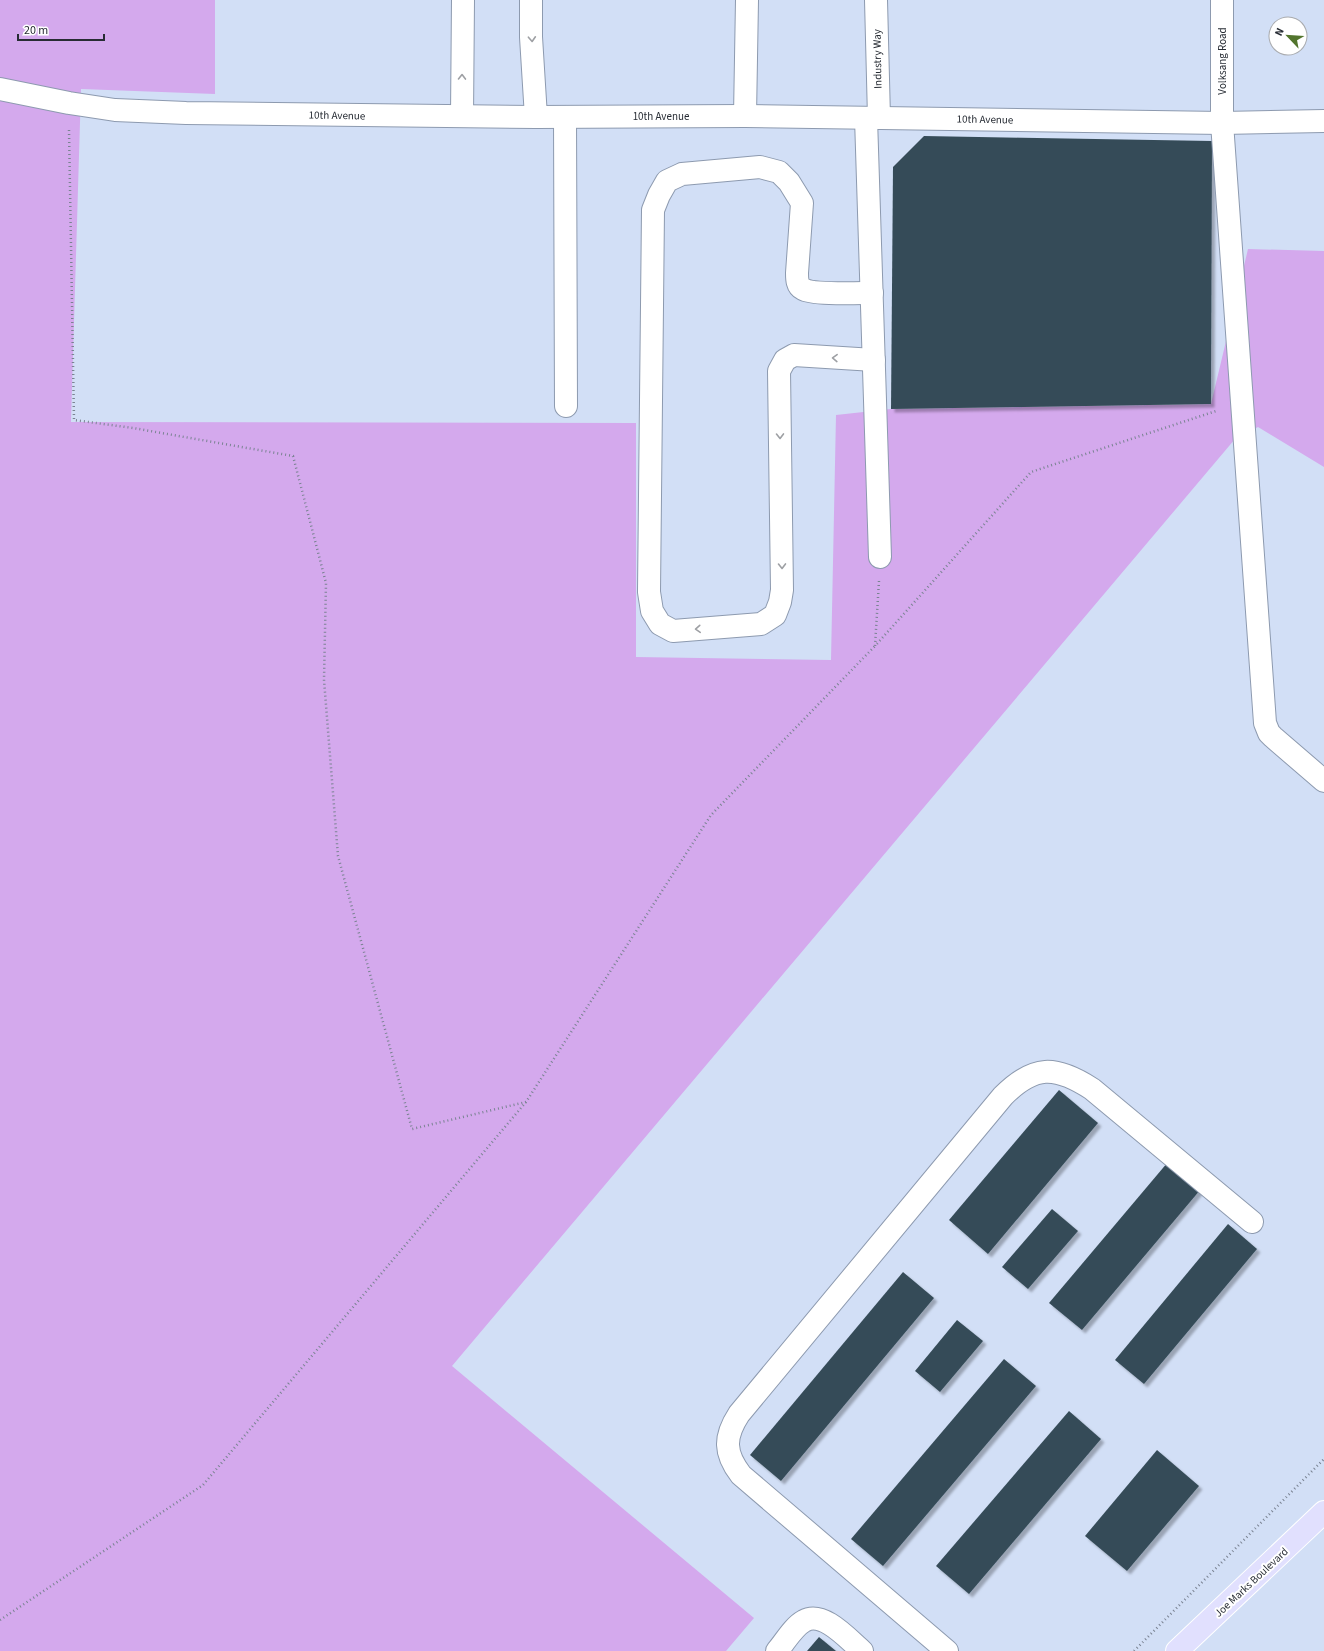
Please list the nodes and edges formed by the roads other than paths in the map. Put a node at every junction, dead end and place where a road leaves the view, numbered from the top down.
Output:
1 (463, 0) edge
2 (531, 0) edge
3 (747, 0) edge
4 (876, 0) edge
5 (1222, 0) edge
6 (0, 89) edge
7 (462, 116) junction
8 (745, 116) junction
9 (536, 117) junction
10 (565, 117) junction
11 (872, 118) junction
12 (1324, 121) edge
13 (1222, 123) junction
14 (872, 293) junction
15 (874, 360) junction
16 (566, 406) dead end
17 (880, 557) road end
18 (1324, 781) edge
19 (1252, 1222) dead end
20 (1324, 1512) edge
21 (777, 1651) edge
22 (862, 1651) edge
23 (947, 1651) edge
24 (1177, 1651) edge

7 -> 1 street
2 -> 9 street
3 - 8 street
4 - 11 street, Industry Way
5 - 13 street, Volksang Road
6 - 7 street, 10th Avenue
7 - 9 street, 10th Avenue
8 - 10 street, 10th Avenue
8 - 11 street, 10th Avenue
9 - 10 street, 10th Avenue
10 - 16 street
11 - 13 street, 10th Avenue
11 - 14 street, Industry Way
12 - 13 street, 10th Avenue
13 - 18 street, Volksang Road
14 - 15 street, Industry Way
15 -> 14 street
15 - 17 street, Industry Way
19 - 23 street
20 - 24 main road, Joe Marks Boulevard
21 - 22 street

